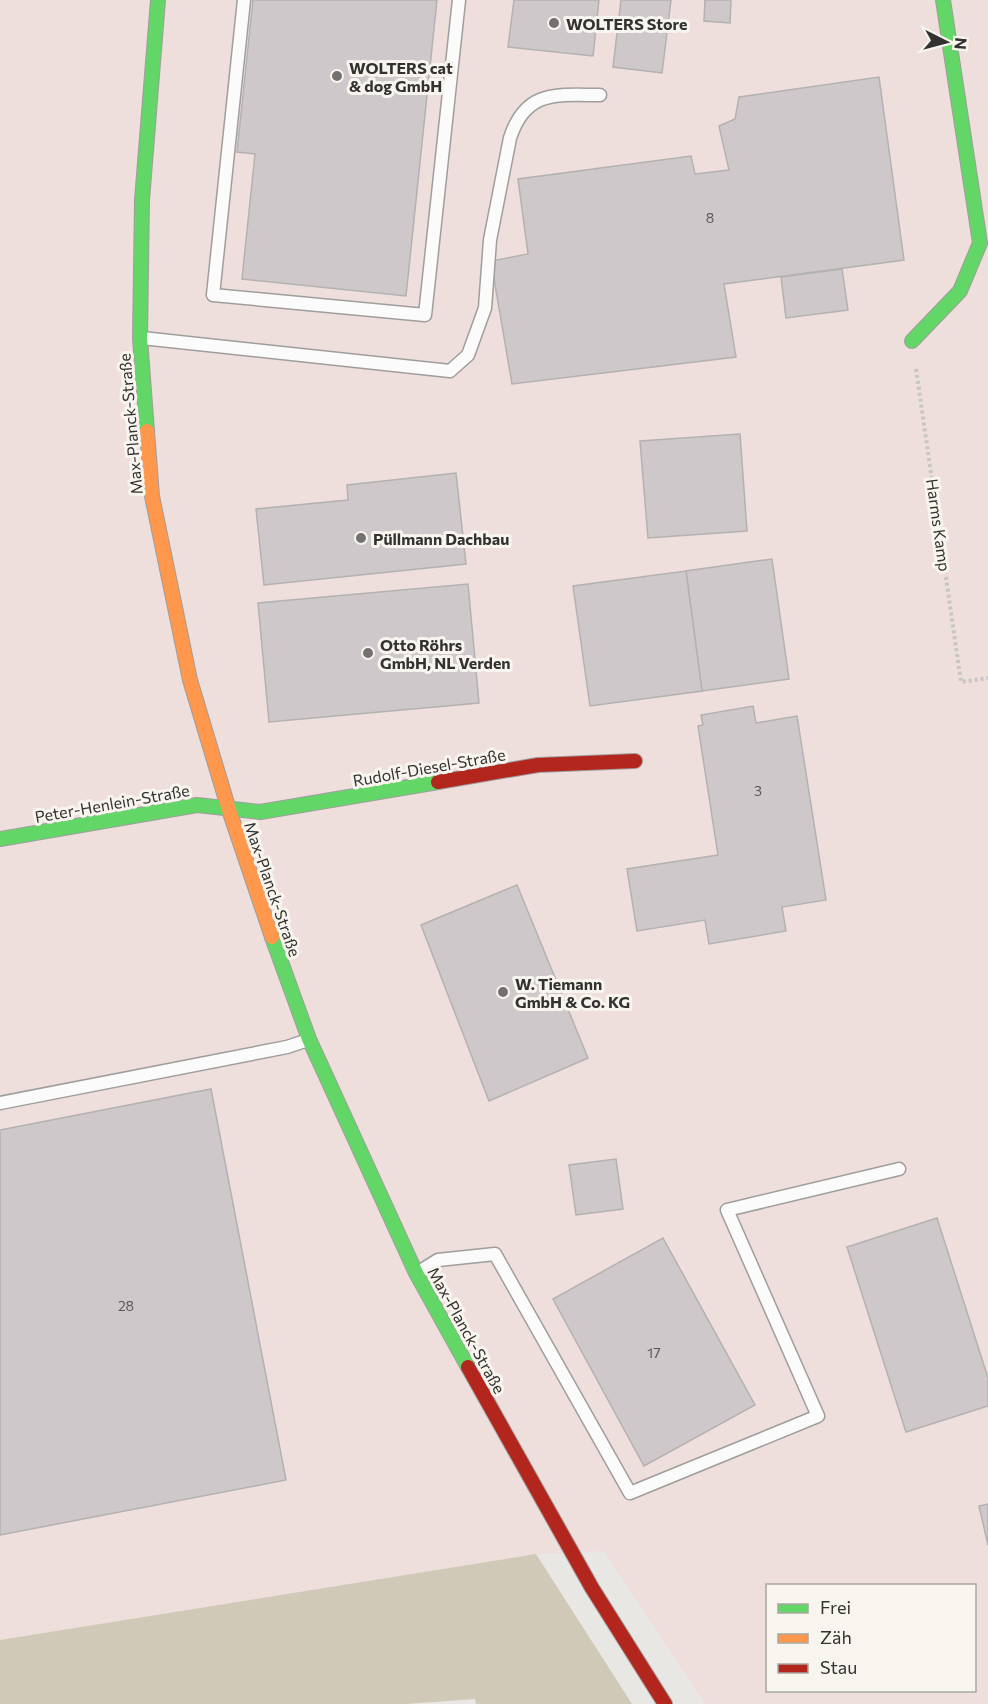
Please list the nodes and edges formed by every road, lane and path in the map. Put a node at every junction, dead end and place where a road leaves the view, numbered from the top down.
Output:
1 (158, 0) edge
2 (243, 0) edge
3 (459, 0) edge
4 (943, 0) edge
5 (600, 95) dead end
6 (140, 338) junction
7 (912, 341) joint
8 (988, 678) edge
9 (635, 761) dead end
10 (229, 810) junction
11 (0, 838) edge
12 (309, 1039) junction
13 (0, 1103) edge
14 (899, 1169) dead end
15 (416, 1273) junction
16 (665, 1704) edge

1 - 6 street, Max-Planck-Straße
2 - 3 lane
4 - 7 street
5 - 6 lane
6 - 10 street, Max-Planck-Straße
7 - 8 path, Harms Kamp
9 - 10 street, Rudolf-Diesel-Straße
10 - 11 street, Peter-Henlein-Straße
10 - 12 street, Max-Planck-Straße
12 - 13 lane
12 - 15 street, Max-Planck-Straße
14 - 15 lane
15 - 16 street, Max-Planck-Straße

